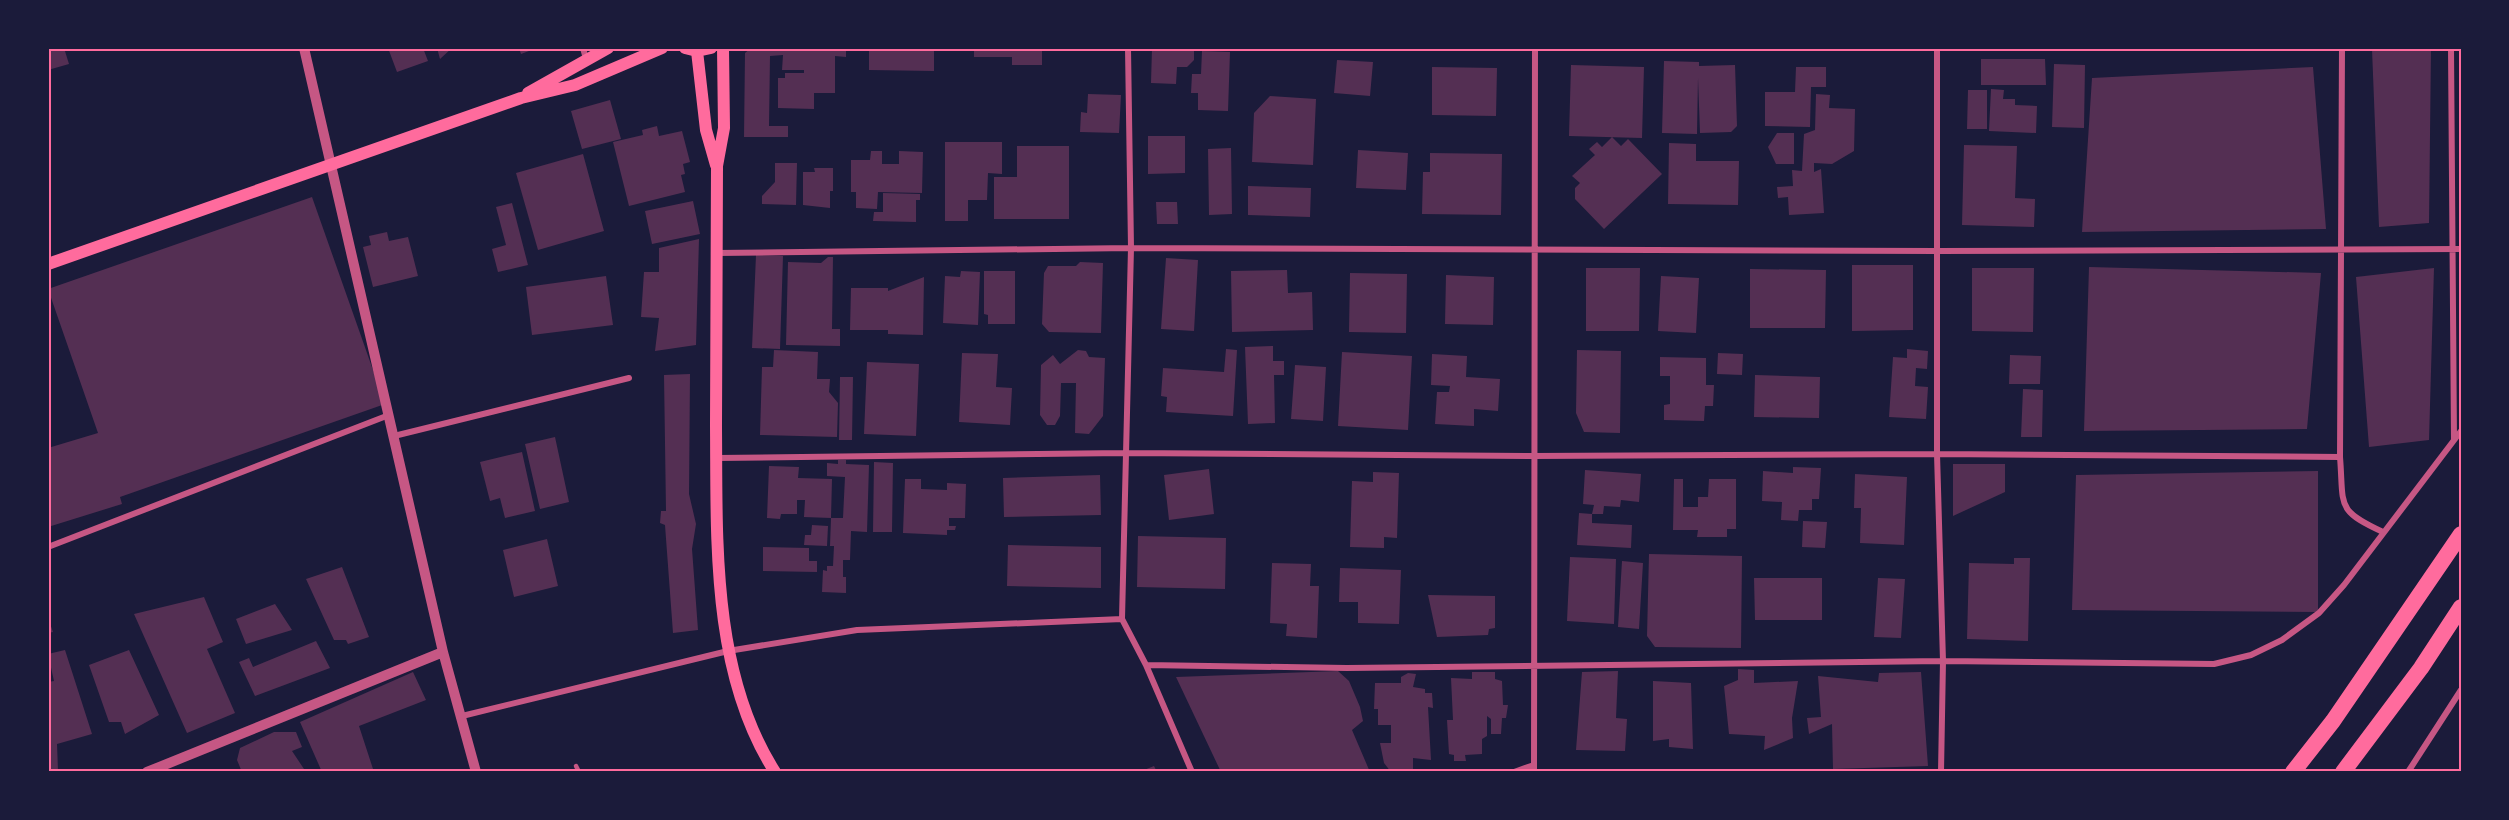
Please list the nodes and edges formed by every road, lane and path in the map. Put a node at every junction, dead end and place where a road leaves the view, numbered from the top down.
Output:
1 (304, 48) edge
2 (608, 48) edge
3 (662, 48) edge
4 (711, 48) edge
5 (723, 48) edge
6 (1128, 48) edge
7 (1534, 48) edge
8 (1937, 48) edge
9 (2342, 48) edge
10 (2451, 48) edge
11 (691, 49) edge
12 (585, 54) edge
13 (521, 98) junction
14 (332, 165) junction
15 (717, 166) junction
16 (1131, 248) junction
17 (2341, 249) junction
18 (2452, 249) junction
19 (2461, 249) edge
20 (1534, 250) junction
21 (1937, 251) junction
22 (716, 254) junction
23 (48, 264) edge
24 (629, 378) dead end
25 (389, 415) junction
26 (2461, 431) edge
27 (394, 436) junction
28 (2454, 440) junction
29 (1125, 453) junction
30 (1937, 454) junction
31 (1532, 456) junction
32 (2340, 457) junction
33 (717, 458) junction
34 (2383, 532) junction
35 (2461, 534) edge
36 (48, 547) edge
37 (2461, 607) edge
38 (1122, 620) junction
39 (728, 651) junction
40 (443, 652) junction
41 (1943, 661) junction
42 (1146, 665) junction
43 (1535, 665) junction
44 (2461, 690) edge
45 (462, 716) junction
46 (576, 766) dead end
47 (1534, 768) edge
48 (147, 772) edge
49 (476, 772) edge
50 (579, 772) edge
51 (775, 772) edge
52 (1192, 772) edge
53 (1514, 772) edge
54 (1941, 772) edge
55 (2293, 772) edge
56 (2343, 772) edge
57 (2408, 772) edge

1 - 14 street
2 - 12 main road
3 - 13 main road
4 - 11 main road
5 - 15 main road
6 - 16 street
7 - 20 street
8 - 21 street
9 - 17 street
10 - 18 street
11 - 15 main road
12 - 13 main road
13 - 14 main road
14 - 23 main road
14 - 25 street
15 - 22 main road
16 - 20 street
16 - 22 street
16 - 29 street
17 - 18 street
17 - 21 street
17 - 32 street
18 - 19 street
18 - 28 street
20 - 21 street
20 - 31 street
21 - 30 street
22 - 33 main road
24 - 27 street
25 - 27 street
25 - 36 street
26 - 28 street
27 - 40 street
28 - 34 street
29 - 31 street
29 - 33 street
29 - 38 street
30 - 31 street
30 - 32 street
30 - 41 street
31 - 43 street
32 - 34 street
33 - 39 main road
34 - 41 street
35 - 55 highway
37 - 56 highway
38 - 39 street
38 - 42 street
39 - 45 street
39 - 51 main road
40 - 45 street
40 - 48 street
41 - 43 street
41 - 54 street
42 - 43 street
42 - 52 street
43 - 47 street
44 - 57 street
45 - 49 street
46 - 50 lane
47 - 53 street

